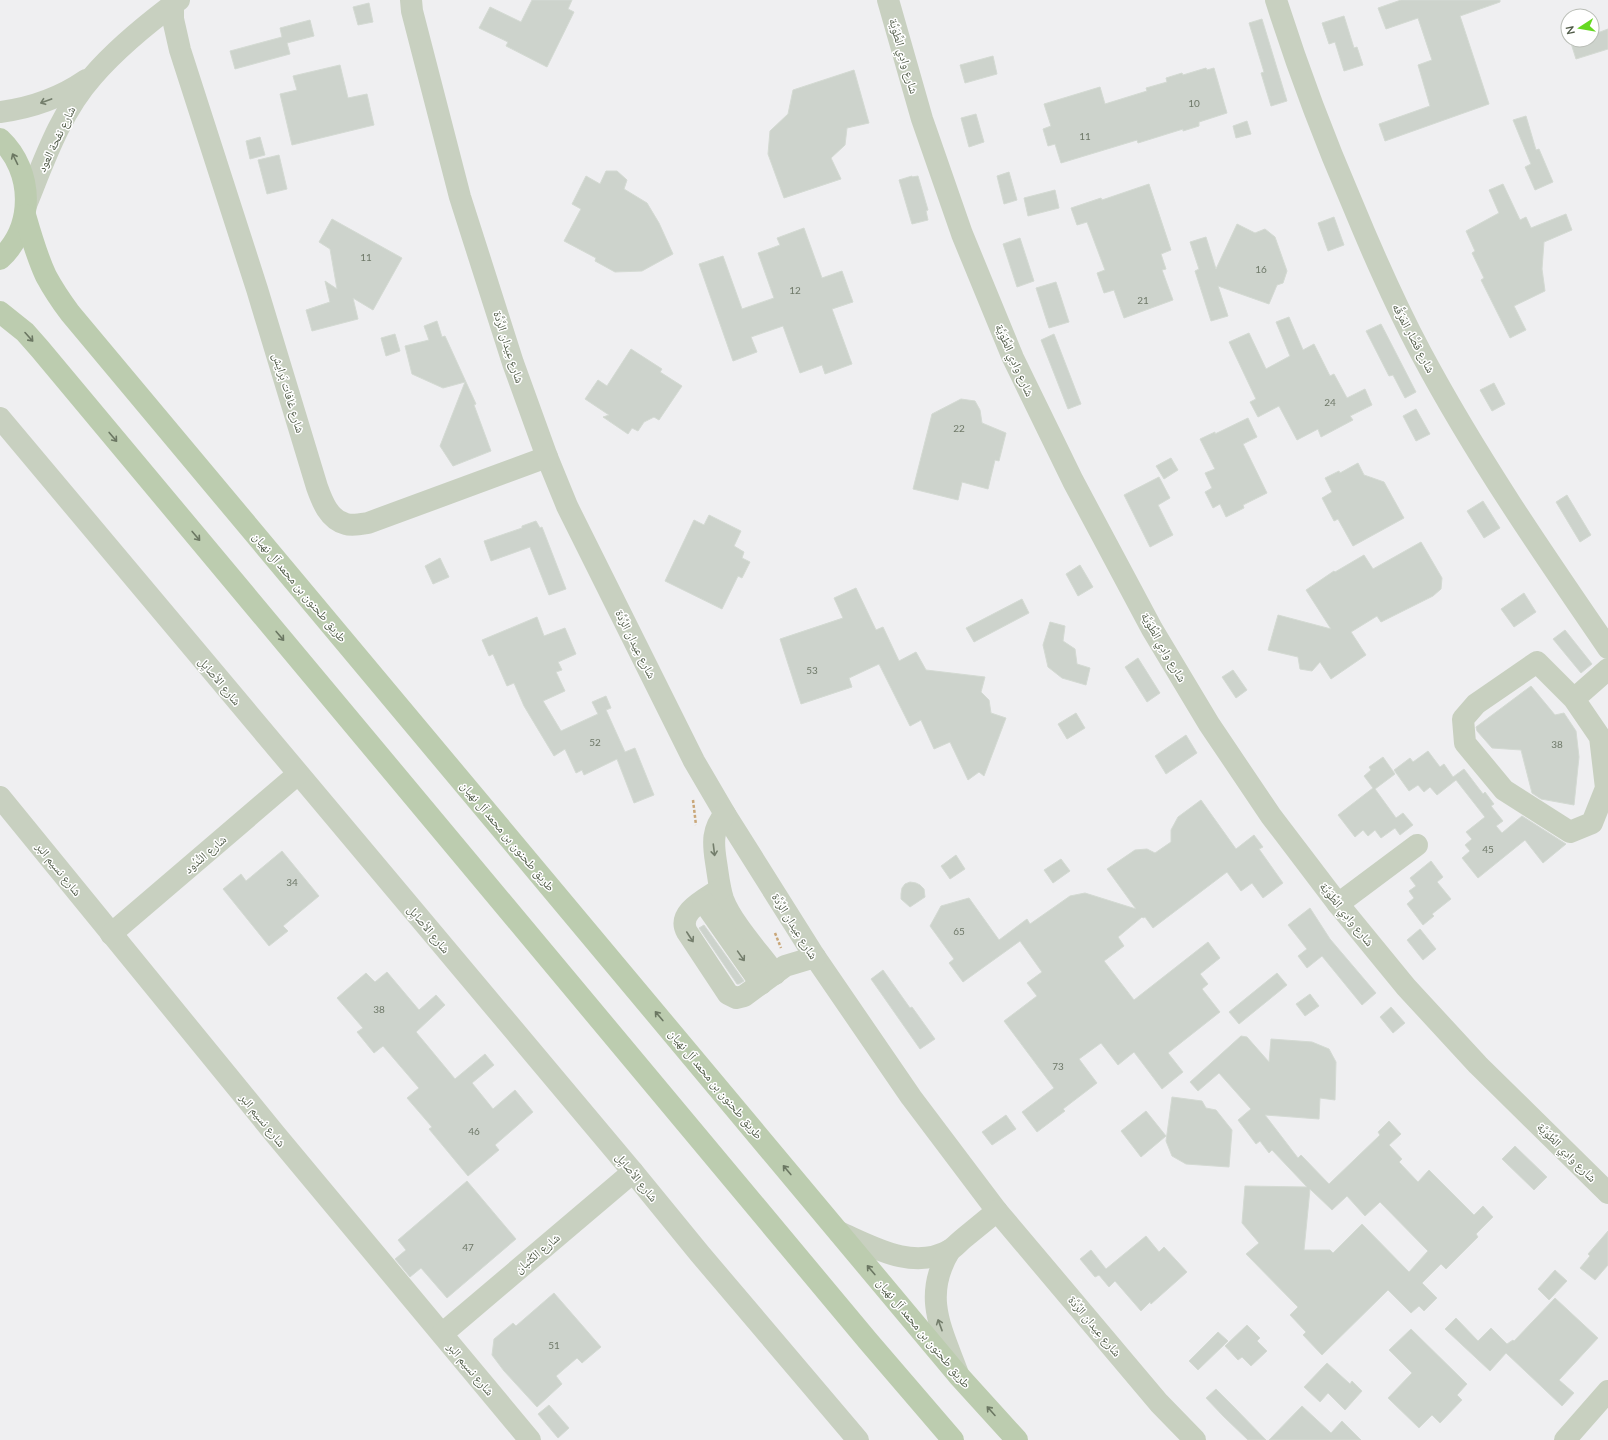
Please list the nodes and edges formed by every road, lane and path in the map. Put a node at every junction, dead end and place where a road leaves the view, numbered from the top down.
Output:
1 (888, 0) edge
2 (1276, 0) edge
3 (176, 2) edge
4 (410, 4) edge
5 (136, 33) junction
6 (180, 50) junction
7 (92, 76) junction
8 (0, 112) edge
9 (0, 139) edge
10 (26, 210) junction
11 (0, 259) edge
12 (0, 312) edge
13 (0, 418) edge
14 (547, 457) junction
15 (1608, 648) edge
16 (1608, 669) edge
17 (1574, 699) junction
18 (298, 774) junction
19 (0, 797) edge
20 (725, 814) junction
21 (1418, 845) dead end
22 (711, 895) junction
23 (1338, 904) junction
24 (111, 934) junction
25 (814, 957) junction
26 (768, 979) junction
27 (633, 1172) junction
28 (1608, 1193) edge
29 (998, 1210) junction
30 (839, 1232) junction
31 (950, 1250) junction
32 (442, 1334) junction
33 (958, 1375) junction
34 (1608, 1391) edge
35 (530, 1440) edge
36 (858, 1440) edge
37 (953, 1440) edge
38 (1017, 1440) edge
39 (1195, 1440) edge
40 (1566, 1440) edge

1 - 23 street, شارع وادِي الطِّوَيَّة
2 - 15 street, شارع قصَّار المَرَقَّه
3 - 5 street, شارع نفحة العود
3 - 6 street, شارع غافات بَرايش
4 - 14 street, شارع عِيدان الرَّدَّة
5 - 6 street
5 - 7 street, شارع نفحة العود
6 - 14 street, شارع غافات بَرايش
7 -> 8 street, شارع نفحة العود
7 - 10 street, شارع نفحة العود
10 -> 9 main road
10 - 11 main road
30 -> 10 main road, طريق طحنون بن محمد آل نهيان
12 -> 37 main road
13 - 18 street, شارع الأصايِل
14 - 20 street, شارع عِيدان الرَّدَّة
16 - 17 street
17 - 17 street
18 - 24 street, شارع النُّدُود
18 - 27 street, شارع الأصايِل
19 - 24 street, شارع نسيم البر
20 -> 22 street
20 - 25 street, شارع عِيدان الرَّدَّة
21 - 23 street
22 -> 26 street
22 -> 26 street
23 - 28 street, شارع وادِي الطِّوَيَّة
24 - 32 street, شارع نسيم البر
25 - 26 street
25 - 29 street, شارع عِيدان الرَّدَّة
27 - 32 street, شارع الكُثبان
27 - 36 street, شارع الأصايِل
29 - 31 street
29 - 39 street, شارع عِيدان الرَّدَّة
30 - 31 street
33 -> 30 main road, طريق طحنون بن محمد آل نهيان
33 -> 31 street
32 - 35 street, شارع نسيم البر
38 -> 33 main road, طريق طحنون بن محمد آل نهيان
34 - 40 street

